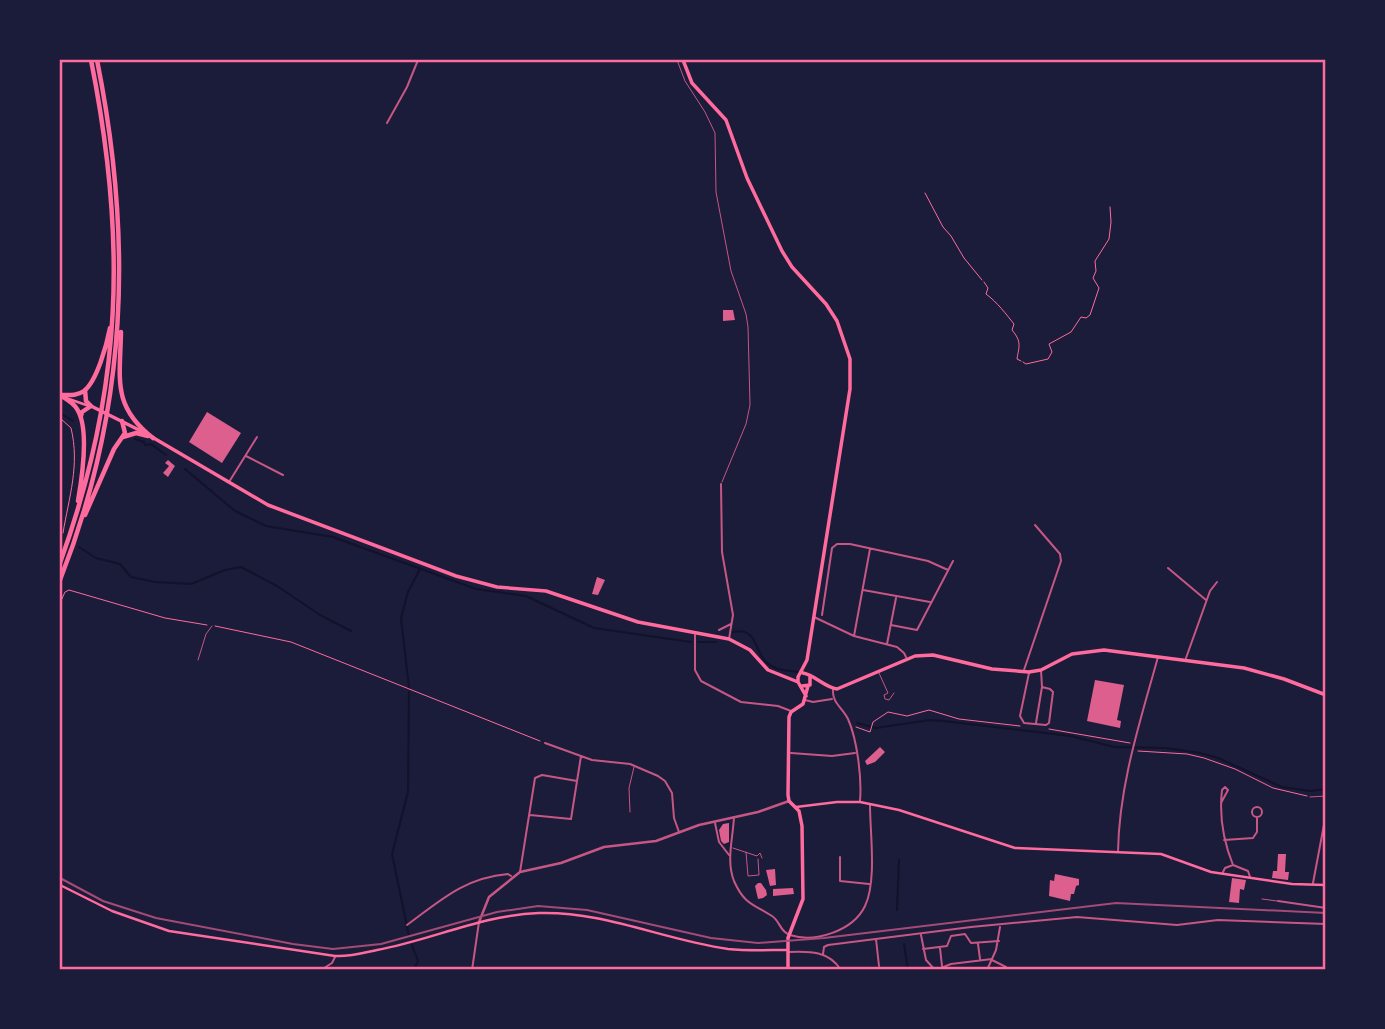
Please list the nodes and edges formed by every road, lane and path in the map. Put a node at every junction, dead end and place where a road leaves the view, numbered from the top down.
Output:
1 (91, 60) edge
2 (97, 60) edge
3 (418, 60) edge
4 (677, 60) edge
5 (683, 60) edge
6 (387, 123) dead end
7 (925, 193) dead end
8 (1110, 206) dead end
9 (117, 311) junction
10 (85, 390) junction
11 (60, 395) edge
12 (92, 407) junction
13 (126, 411) junction
14 (81, 417) junction
15 (60, 418) edge
16 (119, 419) junction
17 (257, 437) dead end
18 (122, 438) junction
19 (153, 438) junction
20 (245, 456) junction
21 (283, 475) dead end
22 (229, 483) junction
23 (721, 484) joint
24 (74, 522) junction
25 (1035, 526) dead end
26 (77, 533) junction
27 (63, 537) dead end
28 (870, 548) junction
29 (823, 561) junction
30 (953, 561) dead end
31 (830, 562) junction
32 (60, 563) edge
33 (1167, 568) dead end
34 (948, 570) junction
35 (60, 580) edge
36 (1217, 582) dead end
37 (862, 590) junction
38 (897, 596) junction
39 (817, 599) junction
40 (1206, 600) junction
41 (824, 601) junction
42 (931, 602) junction
43 (60, 603) edge
44 (822, 615) dead end
45 (814, 617) junction
46 (731, 624) junction
47 (891, 625) junction
48 (212, 626) junction
49 (719, 630) dead end
50 (695, 634) junction
51 (854, 636) junction
52 (729, 639) junction
53 (887, 645) junction
54 (1158, 656) junction
55 (906, 658) junction
56 (198, 660) dead end
57 (807, 660) junction
58 (1185, 660) junction
59 (1041, 670) junction
60 (878, 671) junction
61 (1023, 671) junction
62 (1029, 671) junction
63 (800, 675) junction
64 (810, 675) junction
65 (787, 677) junction
66 (822, 682) junction
67 (800, 684) junction
68 (809, 684) junction
69 (1042, 687) junction
70 (834, 689) junction
71 (894, 693) dead end
72 (1325, 695) edge
73 (805, 698) junction
74 (834, 699) junction
75 (791, 712) junction
76 (1036, 724) junction
77 (1007, 725) dead end
78 (850, 727) junction
79 (1063, 731) dead end
80 (545, 743) joint
81 (1135, 743) junction
82 (1132, 751) junction
83 (787, 753) junction
84 (856, 753) junction
85 (581, 755) junction
86 (635, 765) junction
87 (577, 781) junction
88 (1325, 796) edge
89 (1310, 797) joint
90 (789, 801) junction
91 (860, 802) junction
92 (1221, 803) dead end
93 (870, 804) junction
94 (796, 807) junction
95 (630, 812) dead end
96 (1325, 814) edge
97 (528, 815) junction
98 (734, 817) junction
99 (1257, 817) dead end
100 (715, 821) junction
101 (679, 832) junction
102 (1224, 840) junction
103 (731, 848) junction
104 (746, 852) junction
105 (1118, 852) junction
106 (730, 856) junction
107 (757, 856) junction
108 (840, 857) dead end
109 (758, 859) junction
110 (1233, 865) junction
111 (520, 873) junction
112 (1222, 874) junction
113 (512, 877) junction
114 (1250, 878) junction
115 (870, 884) junction
116 (1313, 884) junction
117 (60, 885) edge
118 (1325, 885) edge
119 (1262, 899) dead end
120 (1278, 901) joint
121 (1325, 908) edge
122 (479, 922) junction
123 (1325, 924) edge
124 (407, 925) dead end
125 (1000, 925) junction
126 (921, 934) junction
127 (789, 936) junction
128 (876, 939) junction
129 (999, 941) junction
130 (978, 943) junction
131 (940, 947) junction
132 (787, 949) junction
133 (923, 949) junction
134 (823, 954) junction
135 (335, 956) junction
136 (980, 960) junction
137 (992, 960) junction
138 (879, 966) dead end
139 (942, 966) junction
140 (1006, 967) dead end
141 (321, 970) edge
142 (472, 970) edge
143 (788, 970) edge
144 (841, 970) edge
145 (935, 970) edge
146 (987, 970) edge

1 - 9 highway
2 - 9 highway
3 - 6 street
4 - 23 lane
5 - 29 main road
7 - 8 path
9 - 10 highway
9 - 13 highway
9 - 24 highway
9 - 26 highway
10 - 11 highway
10 - 12 highway
11 - 12 main road
11 - 14 highway
12 - 14 highway
12 - 16 main road
13 - 16 highway
13 - 19 highway
14 - 24 highway
15 - 27 path
16 - 18 highway
16 - 19 main road
17 - 20 street
18 - 19 highway
18 - 26 highway
19 - 22 main road
20 - 21 street
20 - 22 street
22 - 50 main road
23 - 46 street
24 - 32 highway
25 - 61 street
26 - 35 highway
28 - 31 street
28 - 34 street
28 - 37 street
29 - 31 street
29 - 39 main road
30 - 34 street
31 - 41 street
33 - 40 street
34 - 42 street
36 - 40 street
37 - 38 street
37 - 51 street
38 - 42 street
38 - 47 street
39 - 41 street
39 - 45 main road
40 - 58 street
41 - 44 street
42 - 47 street
43 - 48 path
45 - 51 street
45 - 57 main road
46 - 49 street
46 - 52 street
47 - 53 street
48 - 56 lane
48 - 80 path
50 - 52 main road
50 - 75 street
51 - 53 street
52 - 65 main road
53 - 55 street
54 - 58 main road
54 - 59 main road
54 - 81 street
55 - 60 main road
55 - 61 main road
57 - 63 main road
57 - 64 main road
58 - 72 main road
59 - 62 main road
59 - 69 street
60 - 70 main road
60 - 71 lane
61 - 62 main road
62 - 76 street
63 - 64 main road
63 - 65 main road
63 - 67 main road
64 - 66 main road
64 - 68 main road
65 - 67 main road
66 - 68 main road
66 - 70 main road
67 - 68 main road
67 - 73 main road
68 - 73 main road
69 - 76 street
69 - 76 street
70 - 74 street
73 - 74 street
73 - 75 main road
74 - 78 street
75 - 83 main road
77 - 78 path
78 - 84 street
79 - 81 path
80 - 85 street
81 - 82 street
82 - 89 path
82 - 105 street
83 - 84 street
83 - 90 main road
84 - 91 street
85 - 86 street
85 - 87 street
86 - 95 lane
86 - 101 street
87 - 97 street
87 - 97 street
88 - 89 lane
90 - 94 main road
90 - 98 street
91 - 93 main road
91 - 94 main road
92 - 102 street
93 - 105 main road
93 - 115 street
94 - 127 main road
96 - 116 street
97 - 111 street
98 - 100 street
98 - 103 street
99 - 102 street
100 - 101 street
100 - 106 street
101 - 111 street
102 - 110 street
103 - 104 lane
103 - 106 street
104 - 107 lane
104 - 109 lane
105 - 112 main road
106 - 127 street
107 - 109 lane
107 - 109 lane
108 - 115 street
110 - 112 street
110 - 114 street
111 - 113 street
112 - 114 main road
113 - 122 street
113 - 124 street
114 - 116 main road
115 - 127 street
116 - 118 main road
117 - 135 main road
119 - 120 lane
120 - 121 street
122 - 132 main road
122 - 135 main road
122 - 142 street
123 - 125 street
125 - 126 street
125 - 129 street
126 - 128 street
126 - 133 street
127 - 132 main road
128 - 134 street
128 - 138 street
129 - 130 street
129 - 137 street
130 - 131 street
130 - 136 street
131 - 133 street
131 - 139 street
132 - 134 street
132 - 143 main road
133 - 145 street
134 - 144 street
135 - 141 street
136 - 137 street
136 - 139 street
137 - 140 street
137 - 146 street
139 - 145 street

